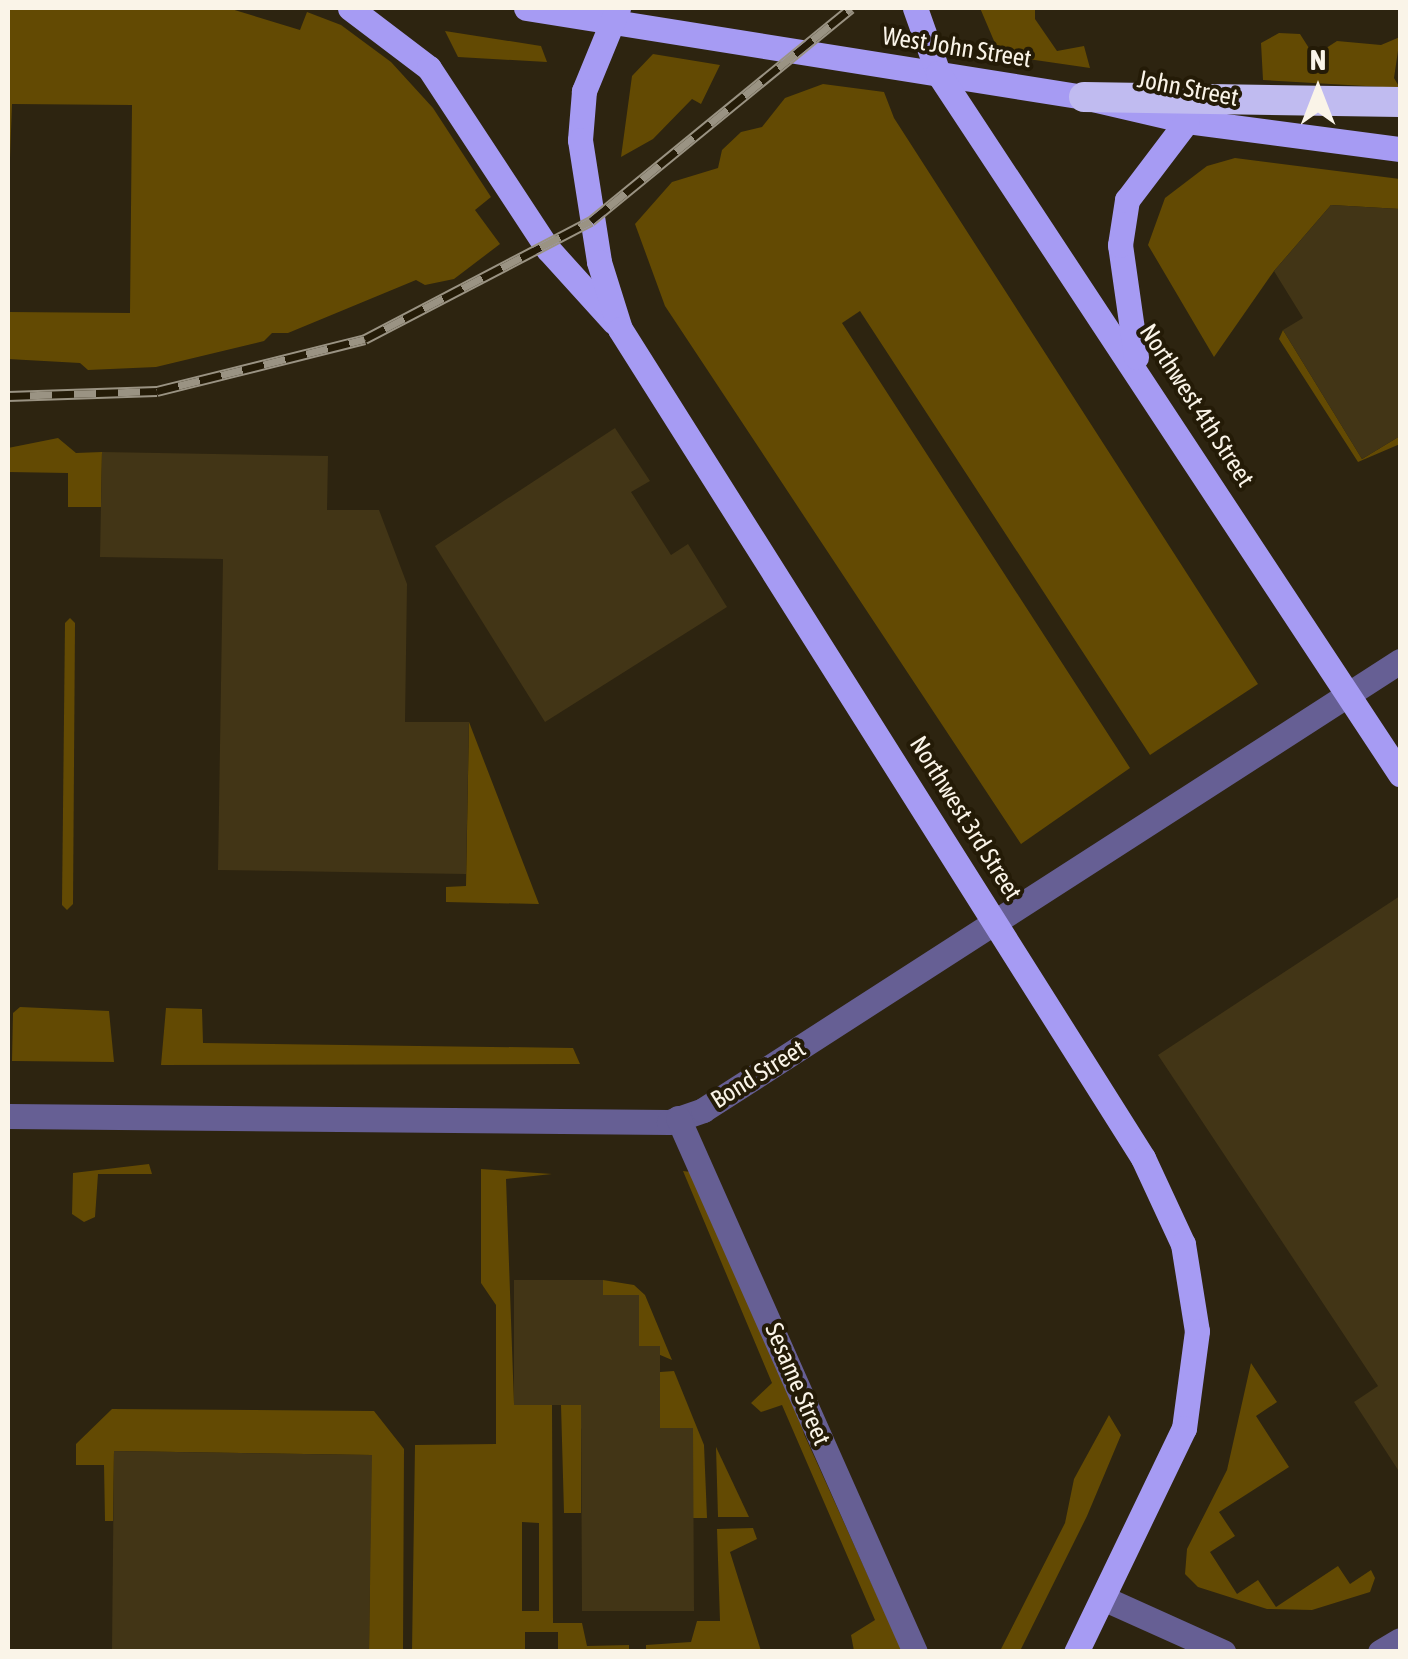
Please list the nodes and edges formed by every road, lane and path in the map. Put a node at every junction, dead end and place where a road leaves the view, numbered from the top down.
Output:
1 (350, 8) edge
2 (526, 8) edge
3 (914, 8) edge
4 (614, 16) edge
5 (938, 72) junction
6 (1084, 96) junction
7 (1400, 102) edge
8 (1187, 121) junction
9 (1400, 149) edge
10 (620, 329) junction
11 (1138, 366) junction
12 (1400, 661) edge
13 (1349, 694) junction
14 (1400, 774) edge
15 (996, 921) junction
16 (8, 1116) edge
17 (678, 1118) junction
18 (1103, 1598) junction
19 (1400, 1640) edge
20 (914, 1652) edge
21 (1076, 1652) edge
22 (1223, 1652) edge
23 (1380, 1652) edge

1 - 10 main road
2 - 4 main road, West John Street
3 - 5 main road, Northwest 4th Street
4 - 5 main road, West John Street
4 - 10 main road, Northwest 3rd Street
5 - 6 main road, West John Street
5 - 11 main road, Northwest 4th Street
6 - 7 highway
6 - 8 main road, John Street
8 - 9 main road, John Street
8 - 11 main road
10 - 15 main road, Northwest 3rd Street
11 - 13 main road, Northwest 4th Street
12 - 13 street, Bond Street
13 - 14 main road, Northwest 4th Street
13 - 15 street, Bond Street
15 - 17 street, Bond Street
15 - 18 main road, Northwest 3rd Street
16 - 17 street, Bond Street
17 - 20 street, Sesame Street
18 - 21 main road, Northwest 3rd Street
18 - 22 street
19 - 23 street

